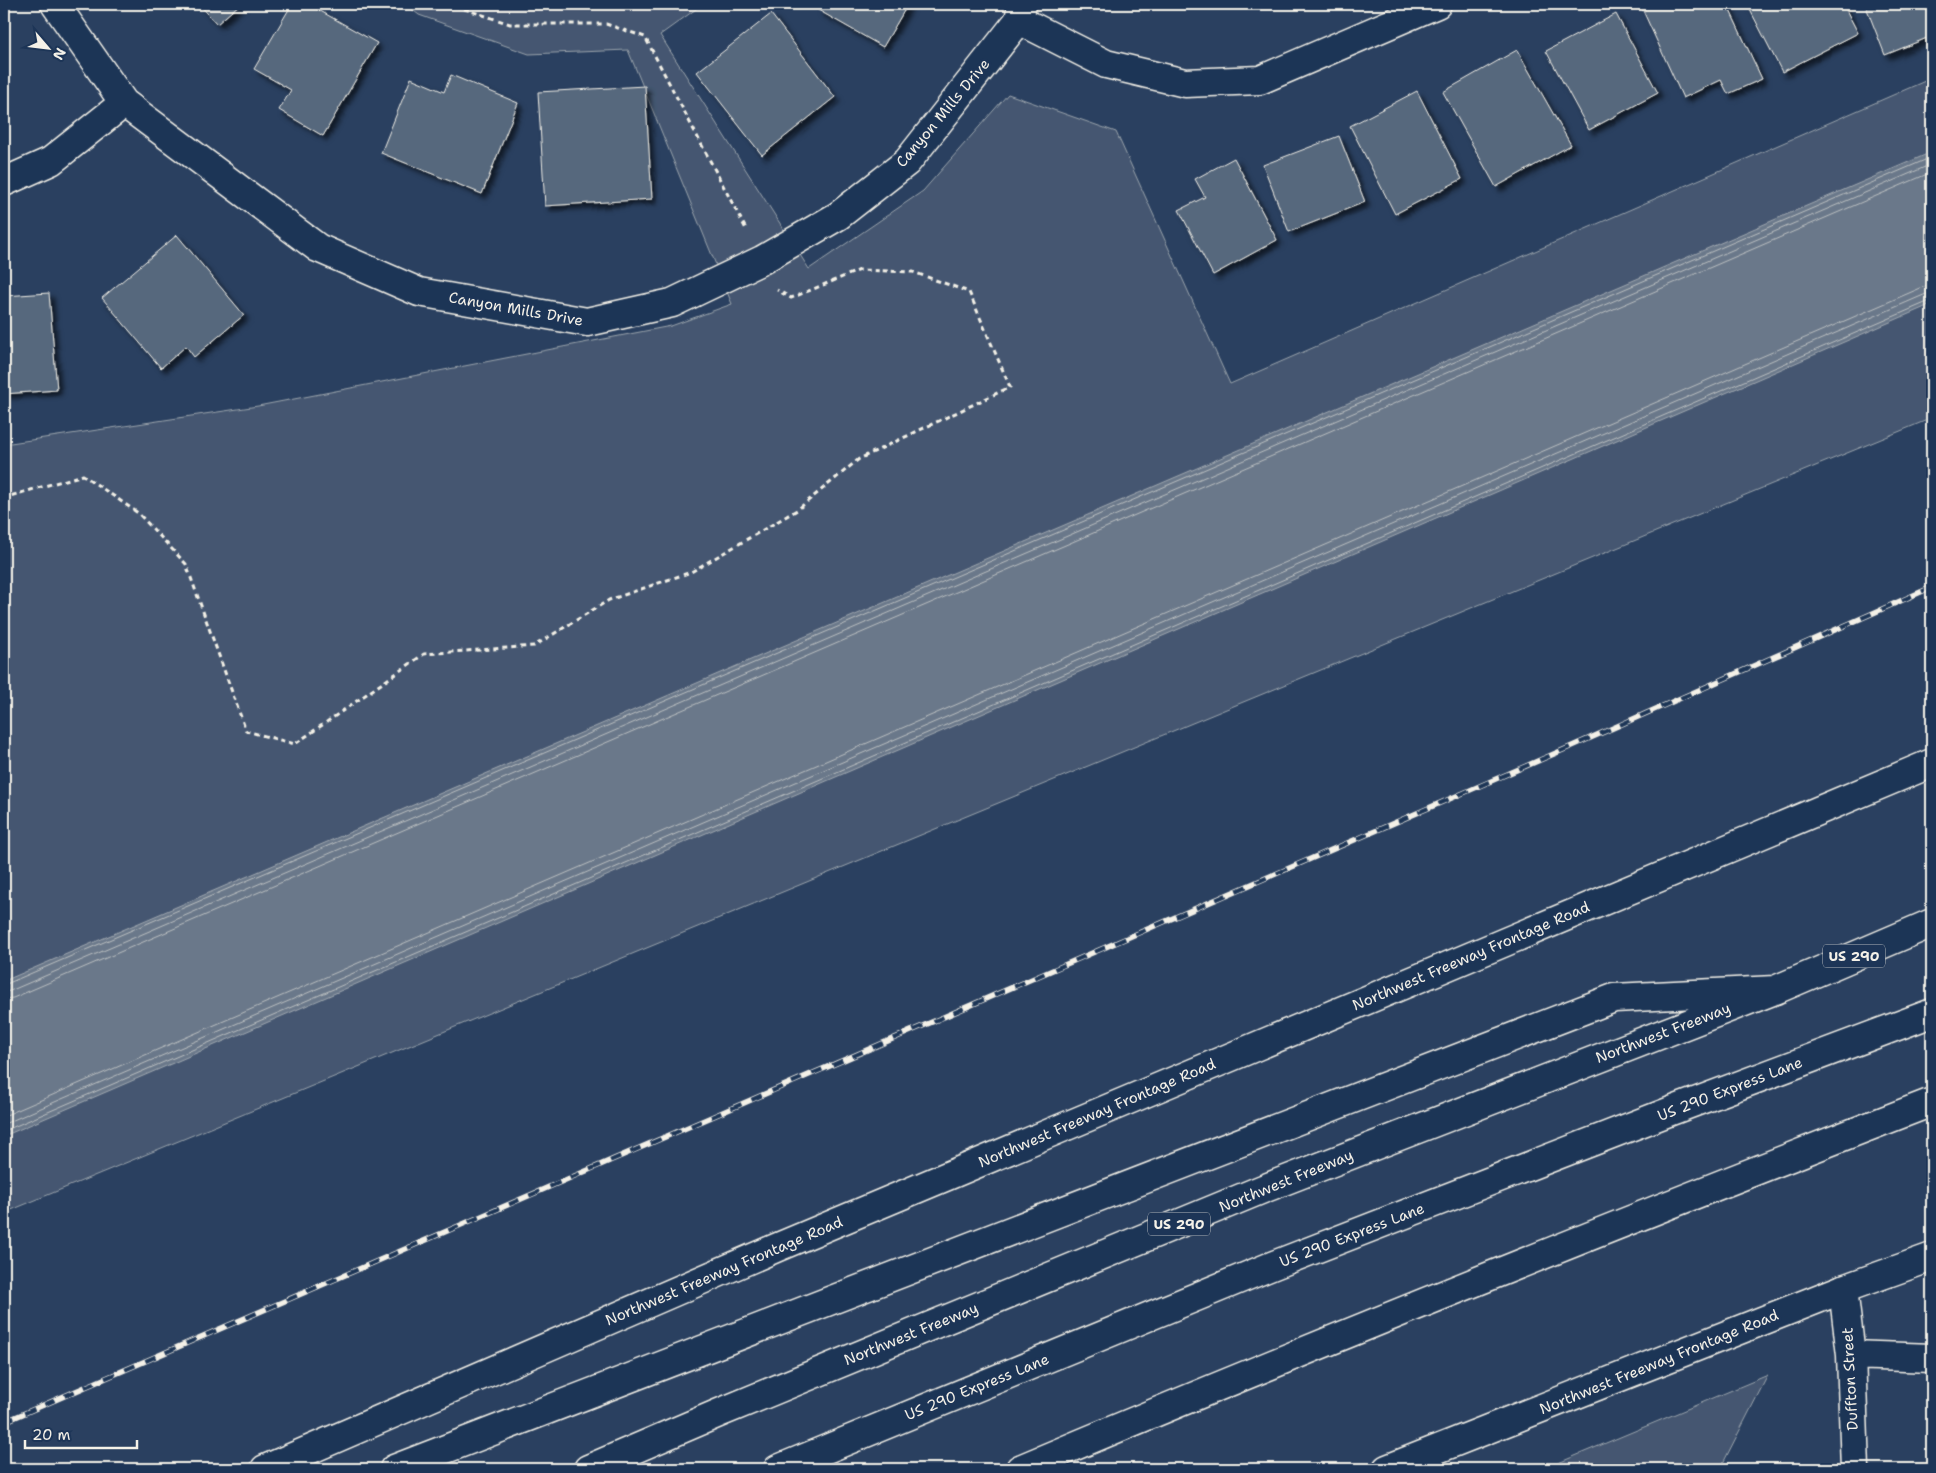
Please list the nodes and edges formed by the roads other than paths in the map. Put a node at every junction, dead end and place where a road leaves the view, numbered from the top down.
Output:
1 (54, 4) edge
2 (1437, 4) edge
3 (1021, 12) edge
4 (124, 103) junction
5 (4, 182) edge
6 (1932, 763) edge
7 (1932, 923) edge
8 (1775, 990) junction
9 (1932, 1013) edge
10 (1932, 1102) edge
11 (1932, 1257) edge
12 (1843, 1289) junction
13 (1851, 1355) junction
14 (1932, 1358) edge
15 (265, 1469) edge
16 (394, 1469) edge
17 (588, 1469) edge
18 (778, 1469) edge
19 (1020, 1469) edge
20 (1387, 1469) edge
21 (1855, 1469) edge

1 - 4 main road, Canyon Mills Drive
2 - 3 main road
3 - 4 main road, Canyon Mills Drive
4 - 5 main road
6 - 15 main road, Northwest Freeway Frontage Road
7 - 8 main road, Northwest Freeway / US 290
8 - 16 main road
8 - 17 main road, Northwest Freeway / US 290
9 - 18 main road, US 290 Express Lane
10 - 19 main road
11 - 12 main road, Northwest Freeway Frontage Road
12 - 13 main road, Duffton Street
12 - 20 main road, Northwest Freeway Frontage Road
13 - 14 main road
13 - 21 main road, Duffton Street

